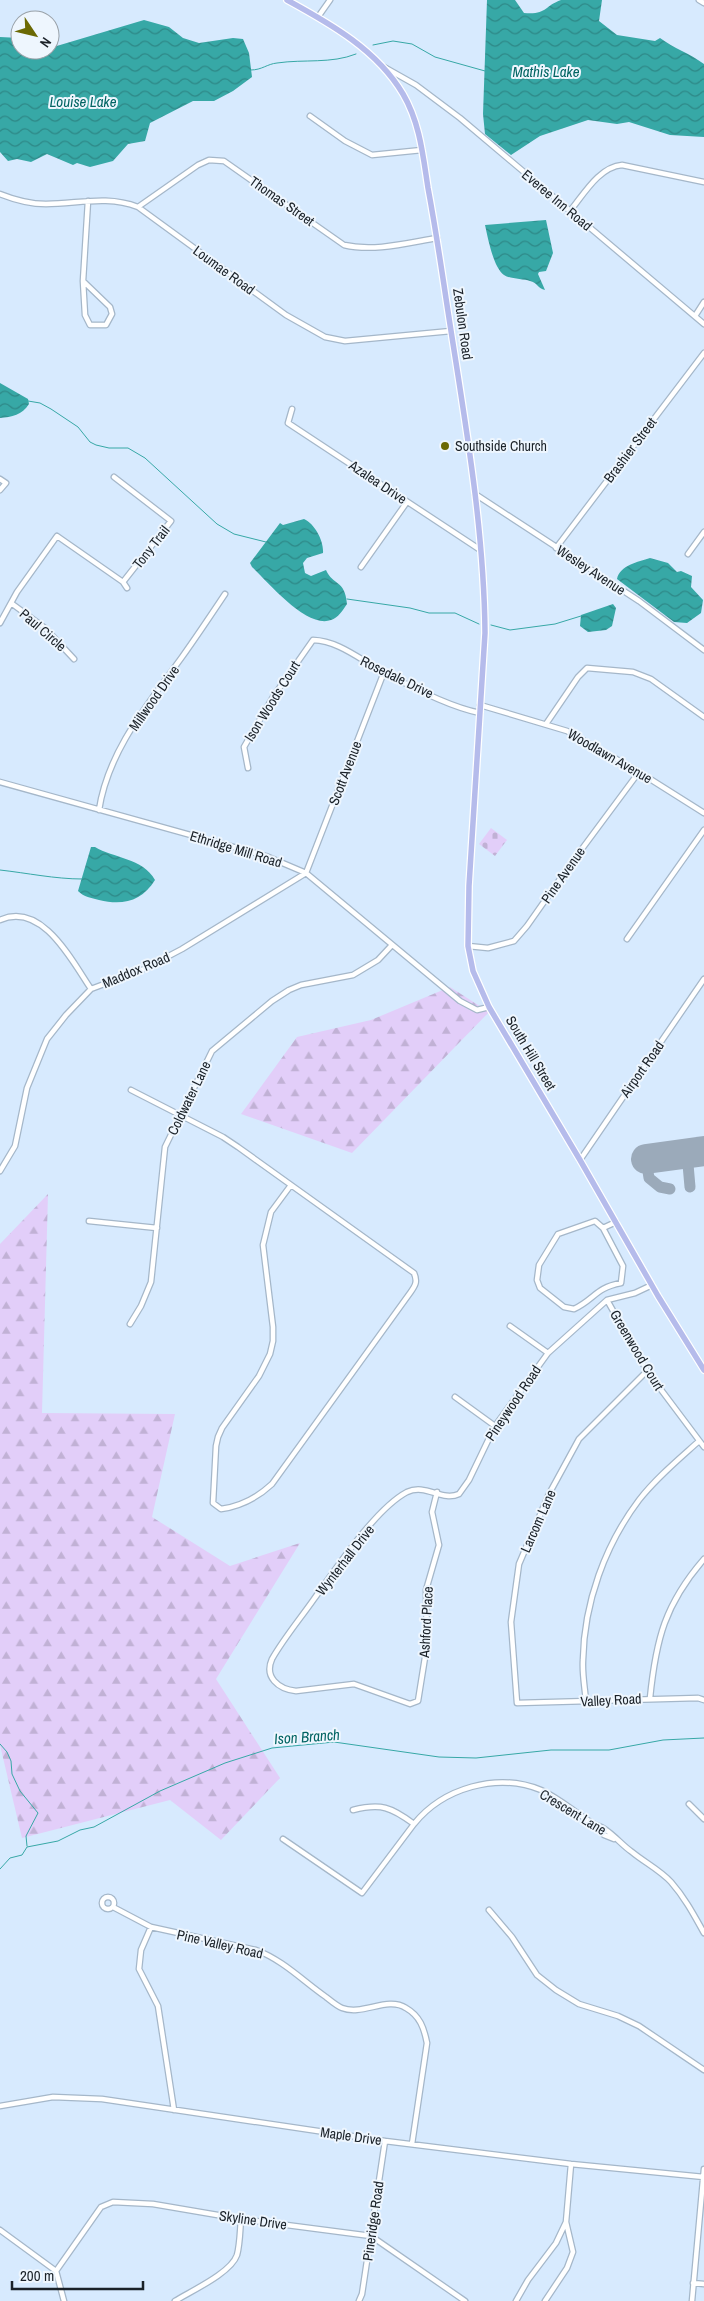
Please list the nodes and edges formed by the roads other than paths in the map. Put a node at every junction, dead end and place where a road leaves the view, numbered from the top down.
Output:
1 (287, 0) edge
2 (330, 0) edge
3 (699, 0) edge
4 (704, 3) edge
5 (318, 17) junction
6 (380, 65) junction
7 (406, 80) junction
8 (400, 90) junction
9 (310, 116) dead end
10 (422, 150) junction
11 (704, 182) edge
12 (0, 194) edge
13 (88, 201) junction
14 (138, 207) junction
15 (570, 211) junction
16 (437, 238) junction
17 (83, 281) junction
18 (704, 302) edge
19 (695, 316) junction
20 (704, 324) edge
21 (451, 331) junction
22 (704, 353) edge
23 (292, 409) dead end
24 (114, 477) dead end
25 (0, 479) edge
26 (0, 490) edge
27 (475, 494) junction
28 (407, 502) junction
29 (704, 532) edge
30 (556, 548) junction
31 (480, 549) junction
32 (688, 554) dead end
33 (361, 567) dead end
34 (123, 582) junction
35 (127, 588) dead end
36 (225, 594) dead end
37 (11, 603) junction
38 (0, 623) edge
39 (315, 640) joint
40 (704, 650) edge
41 (74, 659) dead end
42 (384, 672) junction
43 (480, 705) junction
44 (480, 713) junction
45 (704, 717) edge
46 (546, 724) junction
47 (248, 768) dead end
48 (640, 772) junction
49 (0, 782) edge
50 (99, 810) junction
51 (704, 813) edge
52 (704, 830) edge
53 (306, 873) junction
54 (0, 920) edge
55 (627, 939) dead end
56 (392, 944) junction
57 (468, 946) junction
58 (704, 979) edge
59 (91, 989) junction
60 (489, 1007) junction
61 (131, 1090) dead end
62 (180, 1114) junction
63 (580, 1160) junction
64 (0, 1171) edge
65 (291, 1185) junction
66 (89, 1221) dead end
67 (616, 1222) junction
68 (157, 1228) junction
69 (603, 1228) junction
70 (652, 1285) junction
71 (607, 1300) junction
72 (130, 1324) dead end
73 (510, 1326) dead end
74 (548, 1353) junction
75 (704, 1370) edge
76 (647, 1371) junction
77 (456, 1397) dead end
78 (495, 1426) junction
79 (699, 1441) junction
80 (704, 1447) edge
81 (437, 1492) junction
82 (386, 1509) joint
83 (704, 1559) edge
84 (305, 1611) joint
85 (650, 1698) junction
86 (704, 1700) edge
87 (586, 1702) junction
88 (517, 1703) joint
89 (689, 1804) dead end
90 (353, 1810) dead end
91 (704, 1819) edge
92 (414, 1824) junction
93 (283, 1839) dead end
94 (113, 1907) dead end
95 (489, 1910) dead end
96 (151, 1927) junction
97 (704, 1933) edge
98 (704, 2070) edge
99 (0, 2106) edge
100 (174, 2110) junction
101 (385, 2141) junction
102 (412, 2144) junction
103 (571, 2164) junction
104 (704, 2169) edge
105 (704, 2176) edge
106 (241, 2219) junction
107 (566, 2222) junction
108 (0, 2230) edge
109 (371, 2236) junction
110 (56, 2271) junction
111 (693, 2284) junction
112 (704, 2284) edge
113 (64, 2301) edge
114 (175, 2301) edge
115 (359, 2301) edge
116 (464, 2301) edge
117 (516, 2301) edge
118 (545, 2301) edge
119 (692, 2301) edge

1 - 5 main road, Zebulon Road
2 - 5 street
3 - 4 street
5 - 6 main road, Zebulon Road
6 - 7 street, Everee Inn Road
6 - 8 main road, Zebulon Road
7 - 8 street
7 - 15 street, Everee Inn Road
8 - 10 main road, Zebulon Road
9 - 10 street
10 - 16 main road, Zebulon Road
11 - 15 street
12 - 13 street, Loumae Road
13 - 14 street, Loumae Road
13 - 17 street
14 - 16 street, Thomas Street
14 - 21 street, Loumae Road
15 - 19 street, Everee Inn Road
16 - 21 main road, Zebulon Road
17 - 17 street
18 - 19 street
19 - 20 street, Everee Inn Road
21 - 27 main road, Zebulon Road
22 - 30 street, Brashier Street
23 - 28 street, Azalea Drive
24 - 34 street, Tony Trail
25 - 26 street
27 - 30 street, Wesley Avenue
27 - 31 main road, Zebulon Road
28 - 31 street, Azalea Drive
28 - 33 street
29 - 32 street
30 - 40 street, Wesley Avenue
31 - 43 main road, Zebulon Road
34 - 35 street
34 - 37 street
36 - 50 street, Millwood Drive
37 - 38 street
37 - 41 street, Paul Circle
39 - 42 street, Rosedale Drive
39 - 47 street, Ison Woods Court
42 - 44 street, Rosedale Drive
42 - 53 street, Scott Avenue
43 - 44 main road, Zebulon Road
43 - 46 street, Woodlawn Avenue
44 - 57 main road, South Hill Street
45 - 46 street
46 - 48 street, Woodlawn Avenue
48 - 51 street, Woodlawn Avenue
48 - 57 street, Pine Avenue
49 - 50 street, Ethridge Mill Road
50 - 53 street, Ethridge Mill Road
52 - 55 street
53 - 56 street, Ethridge Mill Road
53 - 59 street, Maddox Road
54 - 59 street
56 - 60 street, Ethridge Mill Road
56 - 62 street, Coldwater Lane
57 - 60 main road, South Hill Street
58 - 63 street, Airport Road
59 - 64 street, Maddox Road
60 - 63 main road, South Hill Street
61 - 62 street
62 - 65 street
62 - 68 street, Coldwater Lane
63 - 67 main road, South Hill Street
65 - 65 street
66 - 68 street
67 - 69 street
67 - 70 main road, South Hill Street
68 - 72 street, Coldwater Lane
69 - 69 street
70 - 71 street, Pineywood Road
70 - 75 main road, South Hill Street
71 - 74 street, Pineywood Road
71 - 76 street, Greenwood Court
73 - 74 street
74 - 78 street, Pineywood Road
76 - 79 street, Greenwood Court
76 - 88 street, Larcom Lane
77 - 78 street
78 - 81 street, Pineywood Road
79 - 80 street, Greenwood Court
79 - 87 street
81 - 82 street, Pineywood Road
81 - 84 street, Ashford Place
82 - 84 street, Wynterhall Drive
83 - 85 street
85 - 86 street, Valley Road
85 - 87 street, Valley Road
87 - 88 street, Valley Road
89 - 91 street
90 - 92 street
92 - 93 street, Crescent Lane
92 - 97 street, Crescent Lane
94 - 96 street, Pine Valley Road
95 - 98 street
96 - 100 street
96 - 102 street, Pine Valley Road
99 - 100 street, Maple Drive
100 - 101 street, Maple Drive
101 - 102 street, Maple Drive
101 - 109 street, Pineridge Road
102 - 103 street, Maple Drive
103 - 105 street, Maple Drive
103 - 107 street
104 - 105 street
105 - 111 street
106 - 109 street, Skyline Drive
106 - 110 street, Skyline Drive
106 - 114 street
107 - 117 street
107 - 118 street
108 - 110 street
109 - 115 street, Pineridge Road
109 - 116 street, Skyline Drive
110 - 113 street
111 - 112 street
111 - 119 street

